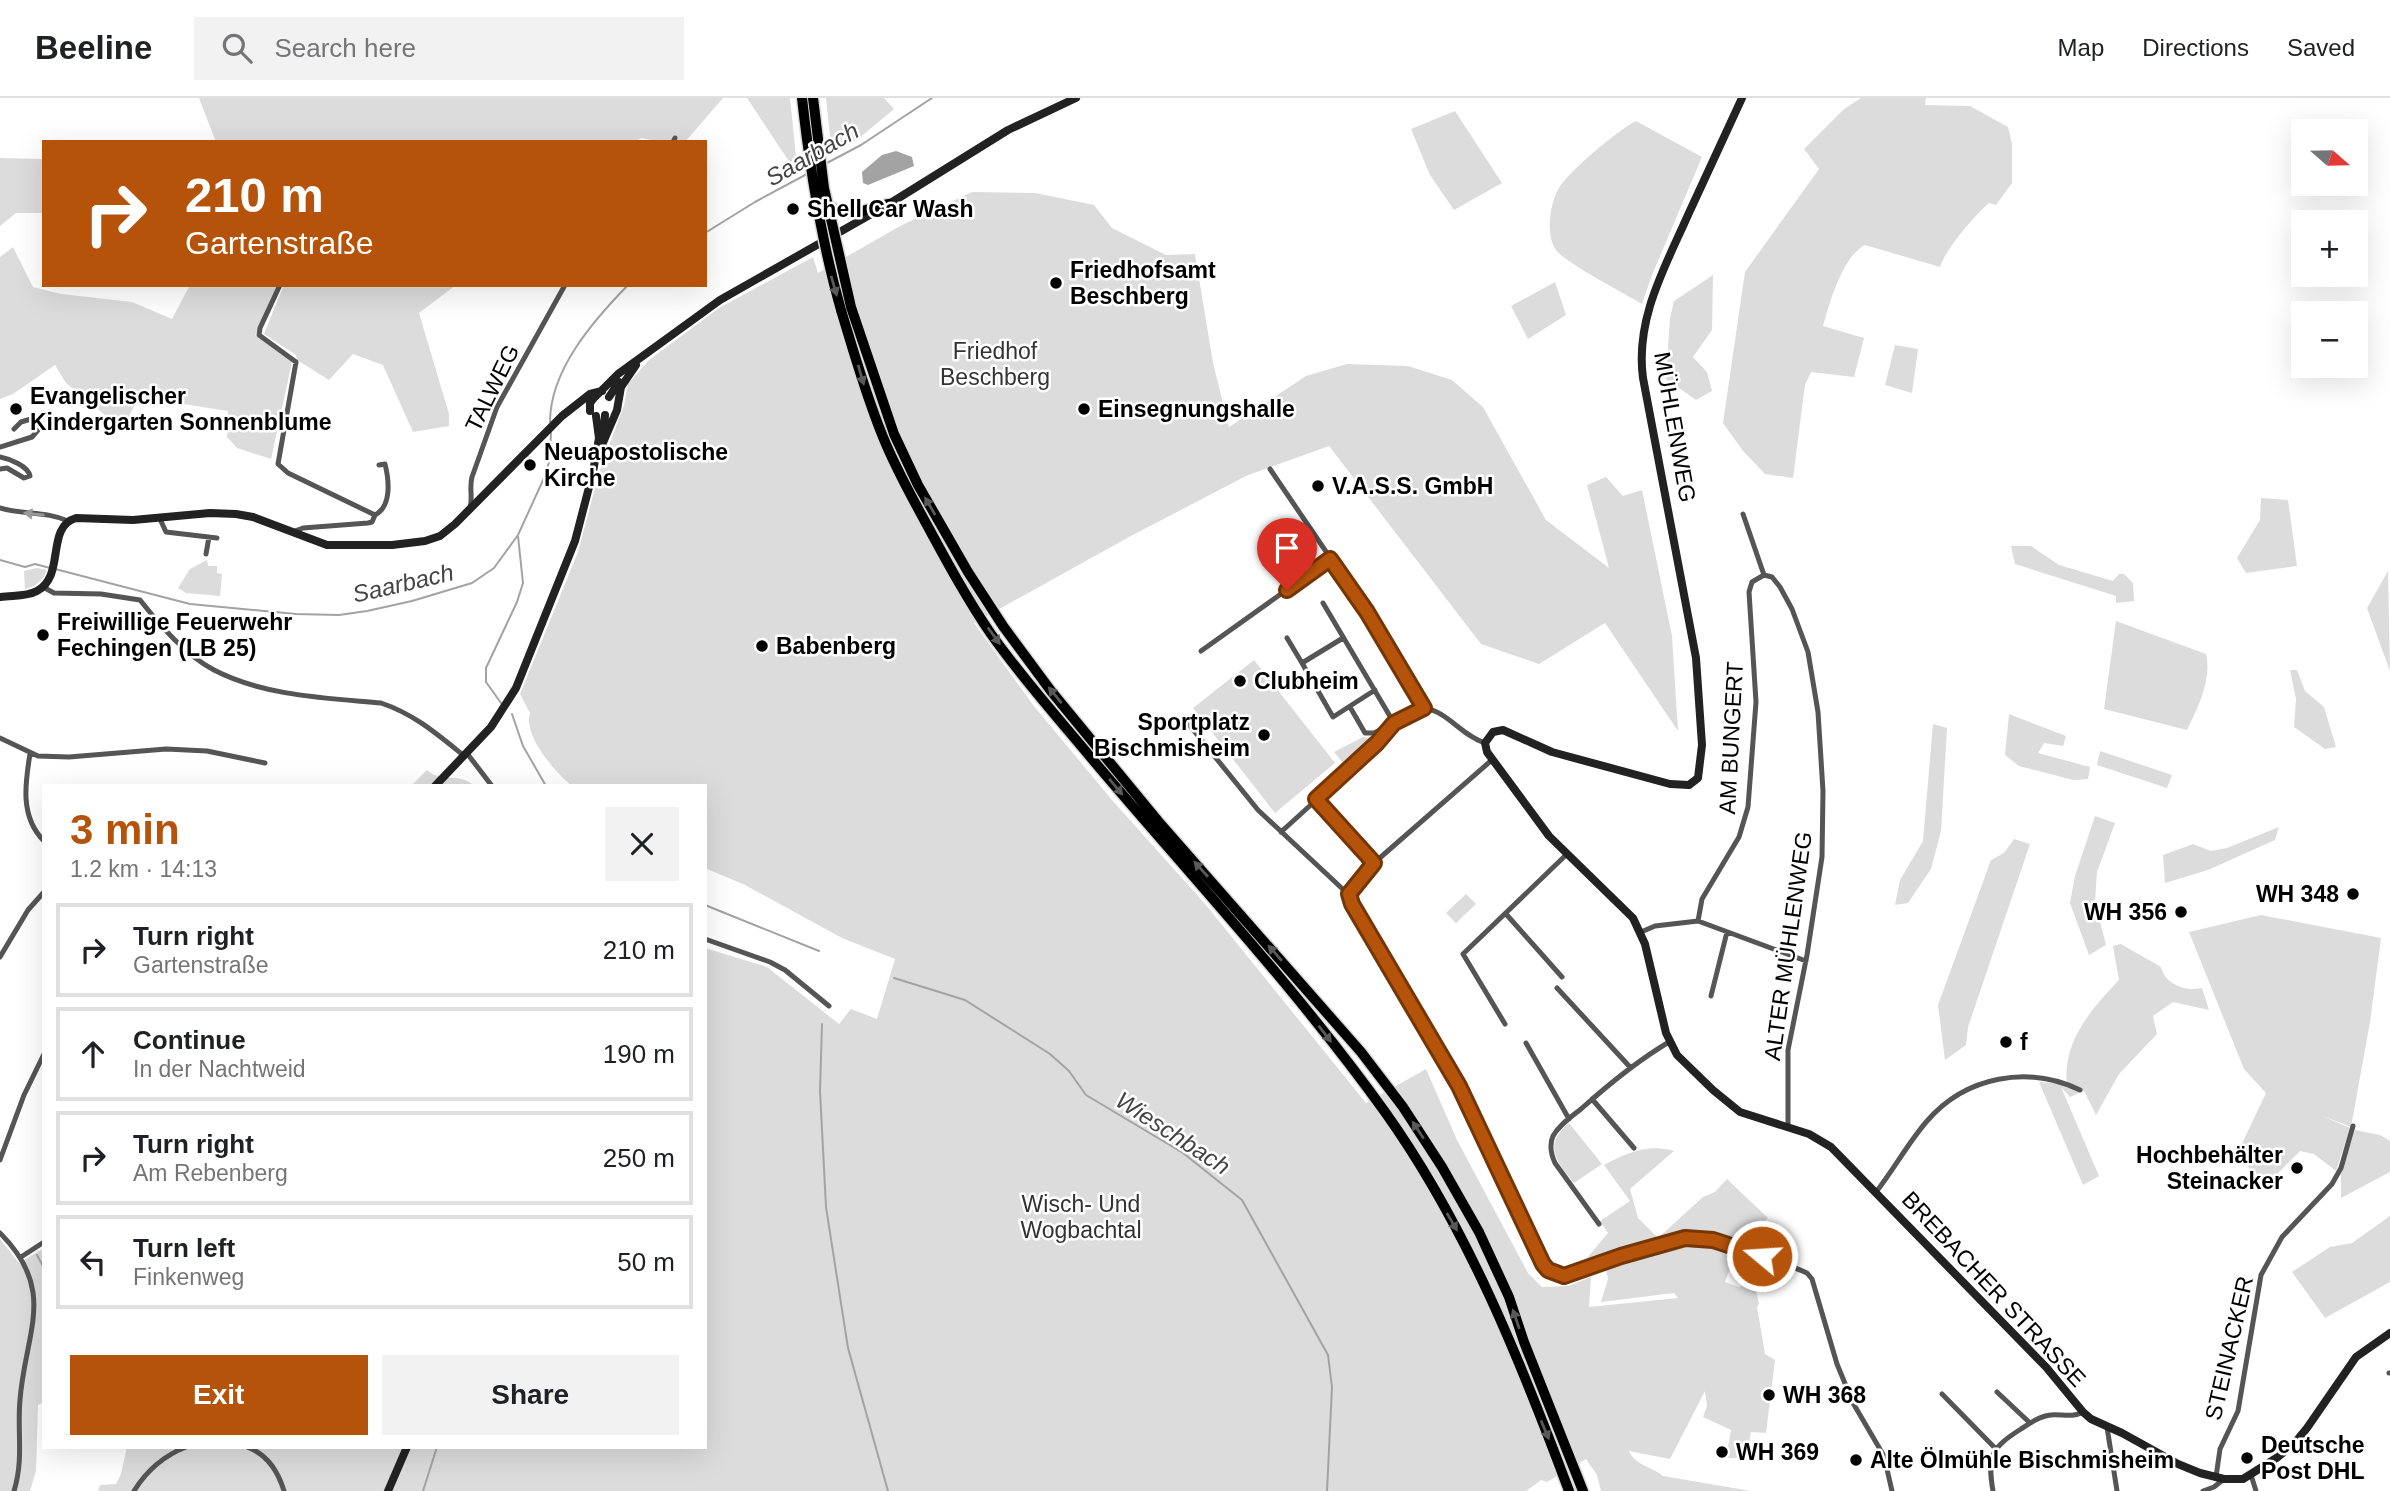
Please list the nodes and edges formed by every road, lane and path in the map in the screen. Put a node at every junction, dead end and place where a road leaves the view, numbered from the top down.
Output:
1 (807, 98) edge
2 (1076, 98) edge
3 (1742, 98) edge
4 (822, 204) junction
5 (889, 204) junction
6 (827, 239) junction
7 (279, 287) edge
8 (564, 287) edge
9 (846, 308) junction
10 (645, 354) junction
11 (636, 365) junction
12 (606, 394) junction
13 (597, 414) junction
14 (561, 417) junction
15 (14, 429) dead end
16 (602, 445) junction
17 (0, 447) edge
18 (0, 457) edge
19 (379, 465) dead end
20 (0, 469) edge
21 (1270, 469) dead end
22 (593, 472) junction
23 (0, 508) edge
24 (468, 511) junction
25 (1743, 514) dead end
26 (375, 515) junction
27 (159, 519) junction
28 (68, 521) junction
29 (292, 532) junction
30 (209, 537) junction
31 (217, 538) dead end
32 (206, 555) dead end
33 (1330, 559) junction
34 (1764, 575) junction
35 (43, 587) junction
36 (0, 597) edge
37 (1323, 604) dead end
38 (1287, 638) dead end
39 (1343, 638) junction
40 (1201, 651) dead end
41 (1302, 663) junction
42 (1375, 690) junction
43 (1350, 707) junction
44 (1424, 708) junction
45 (1186, 721) dead end
46 (1394, 723) junction
47 (0, 738) edge
48 (1485, 743) junction
49 (465, 753) junction
50 (30, 754) junction
51 (1493, 760) junction
52 (265, 763) dead end
53 (437, 784) edge
54 (490, 784) edge
55 (1316, 799) junction
56 (1280, 832) junction
57 (42, 838) edge
58 (1567, 854) junction
59 (1374, 863) junction
60 (42, 894) edge
61 (1349, 894) junction
62 (1506, 914) junction
63 (1698, 920) junction
64 (1641, 932) junction
65 (1727, 932) junction
66 (707, 940) edge
67 (0, 957) edge
68 (1806, 961) junction
69 (1562, 977) dead end
70 (1557, 988) dead end
71 (1711, 996) dead end
72 (829, 1006) dead end
73 (1505, 1024) dead end
74 (1669, 1042) junction
75 (1526, 1043) dead end
76 (42, 1058) edge
77 (1630, 1067) junction
78 (2080, 1090) dead end
79 (1592, 1099) junction
80 (1569, 1119) junction
81 (2353, 1126) dead end
82 (1788, 1128) junction
83 (1634, 1148) dead end
84 (0, 1160) edge
85 (1876, 1192) junction
86 (1599, 1224) dead end
87 (0, 1233) edge
88 (1731, 1237) dead end
89 (42, 1243) edge
90 (1729, 1245) junction
91 (21, 1257) junction
92 (2390, 1333) edge
93 (1997, 1392) dead end
94 (1942, 1394) dead end
95 (2083, 1412) junction
96 (2031, 1423) junction
97 (2107, 1427) junction
98 (1995, 1448) junction
99 (183, 1449) edge
100 (250, 1449) edge
101 (406, 1449) edge
102 (2250, 1475) junction
103 (2220, 1478) junction
104 (14, 1491) edge
105 (134, 1491) edge
106 (284, 1491) edge
107 (388, 1491) edge
108 (1569, 1491) edge
109 (1583, 1491) edge
110 (1892, 1491) edge
111 (1993, 1491) edge
112 (2117, 1491) edge
113 (2203, 1491) edge
114 (2256, 1491) edge

1 - 4 highway, bridge
1 - 9 highway, bridge
2 - 5 street
3 - 48 street, MÜHLENWEG
4 - 5 highway
4 - 6 highway
5 - 6 street
6 - 10 street
7 - 26 street
8 - 24 street, TALWEG
9 -> 108 highway
109 -> 9 highway
10 - 11 street
10 - 12 street
11 - 12 street
11 - 16 street
12 - 13 street
12 - 13 street
12 - 14 street
13 - 14 street
13 - 16 street
13 - 22 street
14 - 24 street
15 - 17 street
16 - 22 street
18 - 20 street
19 - 26 street
21 - 33 street
22 - 49 street
28 -> 23 street
24 - 29 street
25 - 34 street
26 - 29 street
27 - 28 street
27 - 29 street
27 - 30 street
28 - 35 street
30 - 31 street
30 - 32 street
33 - 40 street
33 - 44 street
34 - 63 street, AM BUNGERT
34 - 68 street, ALTER MÜHLENWEG
35 - 36 street
35 - 49 street
37 - 39 street
38 - 41 street
39 - 41 street
39 - 42 street
41 - 43 street
42 - 43 street
42 - 46 street
43 - 46 street
44 - 46 street
44 - 48 street
45 - 56 street
46 - 55 street
47 - 50 street
48 - 51 street, BREBACHER STRASSE
49 - 53 street
49 - 54 street
50 - 52 street
50 - 57 street
51 - 58 street, BREBACHER STRASSE
51 - 59 street
55 - 56 street
55 - 59 street
56 - 61 street
58 - 62 street
58 - 64 street, BREBACHER STRASSE
59 - 61 street
60 - 67 street
61 - 90 street
62 - 69 street
62 - 73 street
63 - 64 street
63 - 65 street
64 - 74 street, BREBACHER STRASSE
65 - 68 street
65 - 71 street
66 - 72 street
68 - 82 street, ALTER MÜHLENWEG
70 - 77 street
74 - 77 street
74 - 82 street, BREBACHER STRASSE
75 - 80 street
76 - 84 street
77 - 79 street
78 - 85 street, BREBACHER STRASSE
79 - 80 street
79 - 83 street
80 - 86 street
81 - 103 street, STEINACKER
82 - 85 street, BREBACHER STRASSE
85 - 95 street, BREBACHER STRASSE
87 - 91 street
88 - 90 street
89 - 91 street
90 - 110 street
91 - 104 street
92 - 102 street
93 - 96 street
94 - 98 street
95 - 96 street
95 - 97 street, BREBACHER STRASSE
96 - 98 street
97 - 103 street, BREBACHER STRASSE
97 - 112 street
98 - 111 street
99 - 105 street
100 - 106 street
101 - 107 street
102 - 103 street
102 - 114 street
103 - 113 street

